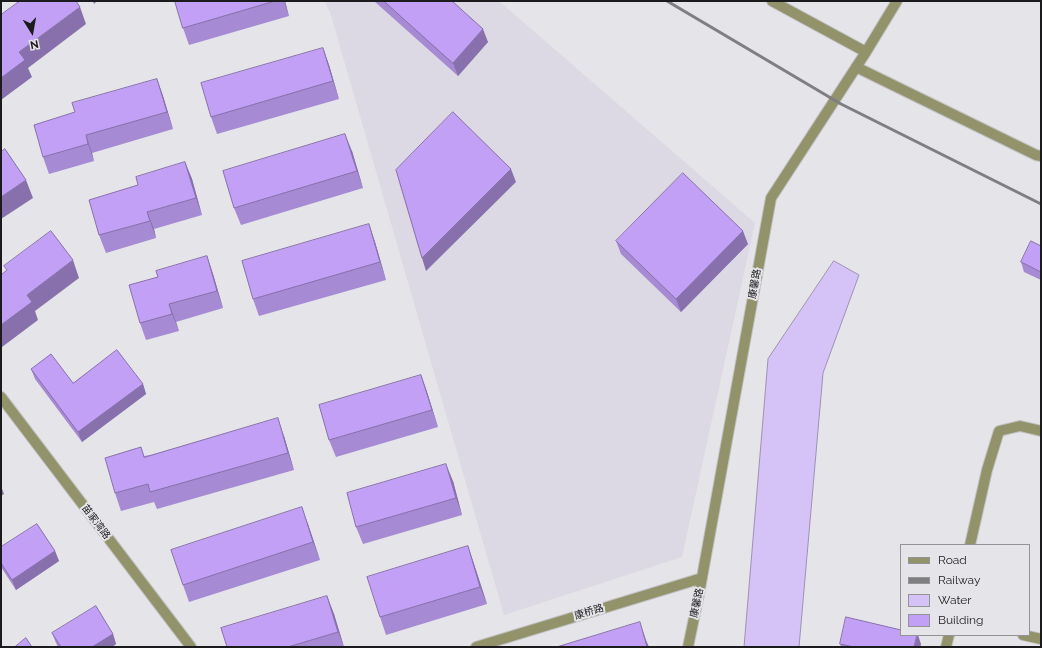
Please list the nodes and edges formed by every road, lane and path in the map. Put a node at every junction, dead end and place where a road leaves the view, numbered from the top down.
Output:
1 (772, 1) edge
2 (897, 1) edge
3 (866, 52) junction
4 (856, 67) junction
5 (1041, 156) edge
6 (1, 397) edge
7 (1041, 431) edge
8 (970, 544) edge
9 (702, 578) junction
10 (949, 636) edge
11 (1028, 636) edge
12 (1041, 639) edge
13 (191, 647) edge
14 (476, 647) edge
15 (688, 647) edge
16 (946, 647) edge

1 - 3 street
2 - 3 street, 康馨路
3 - 4 street, 康馨路
4 - 5 street
4 - 9 street, 康馨路
6 - 13 street, 苗家湾路
7 - 8 street
9 - 14 street, 康桥路
9 - 15 street, 康馨路
10 - 16 street
11 - 12 street

